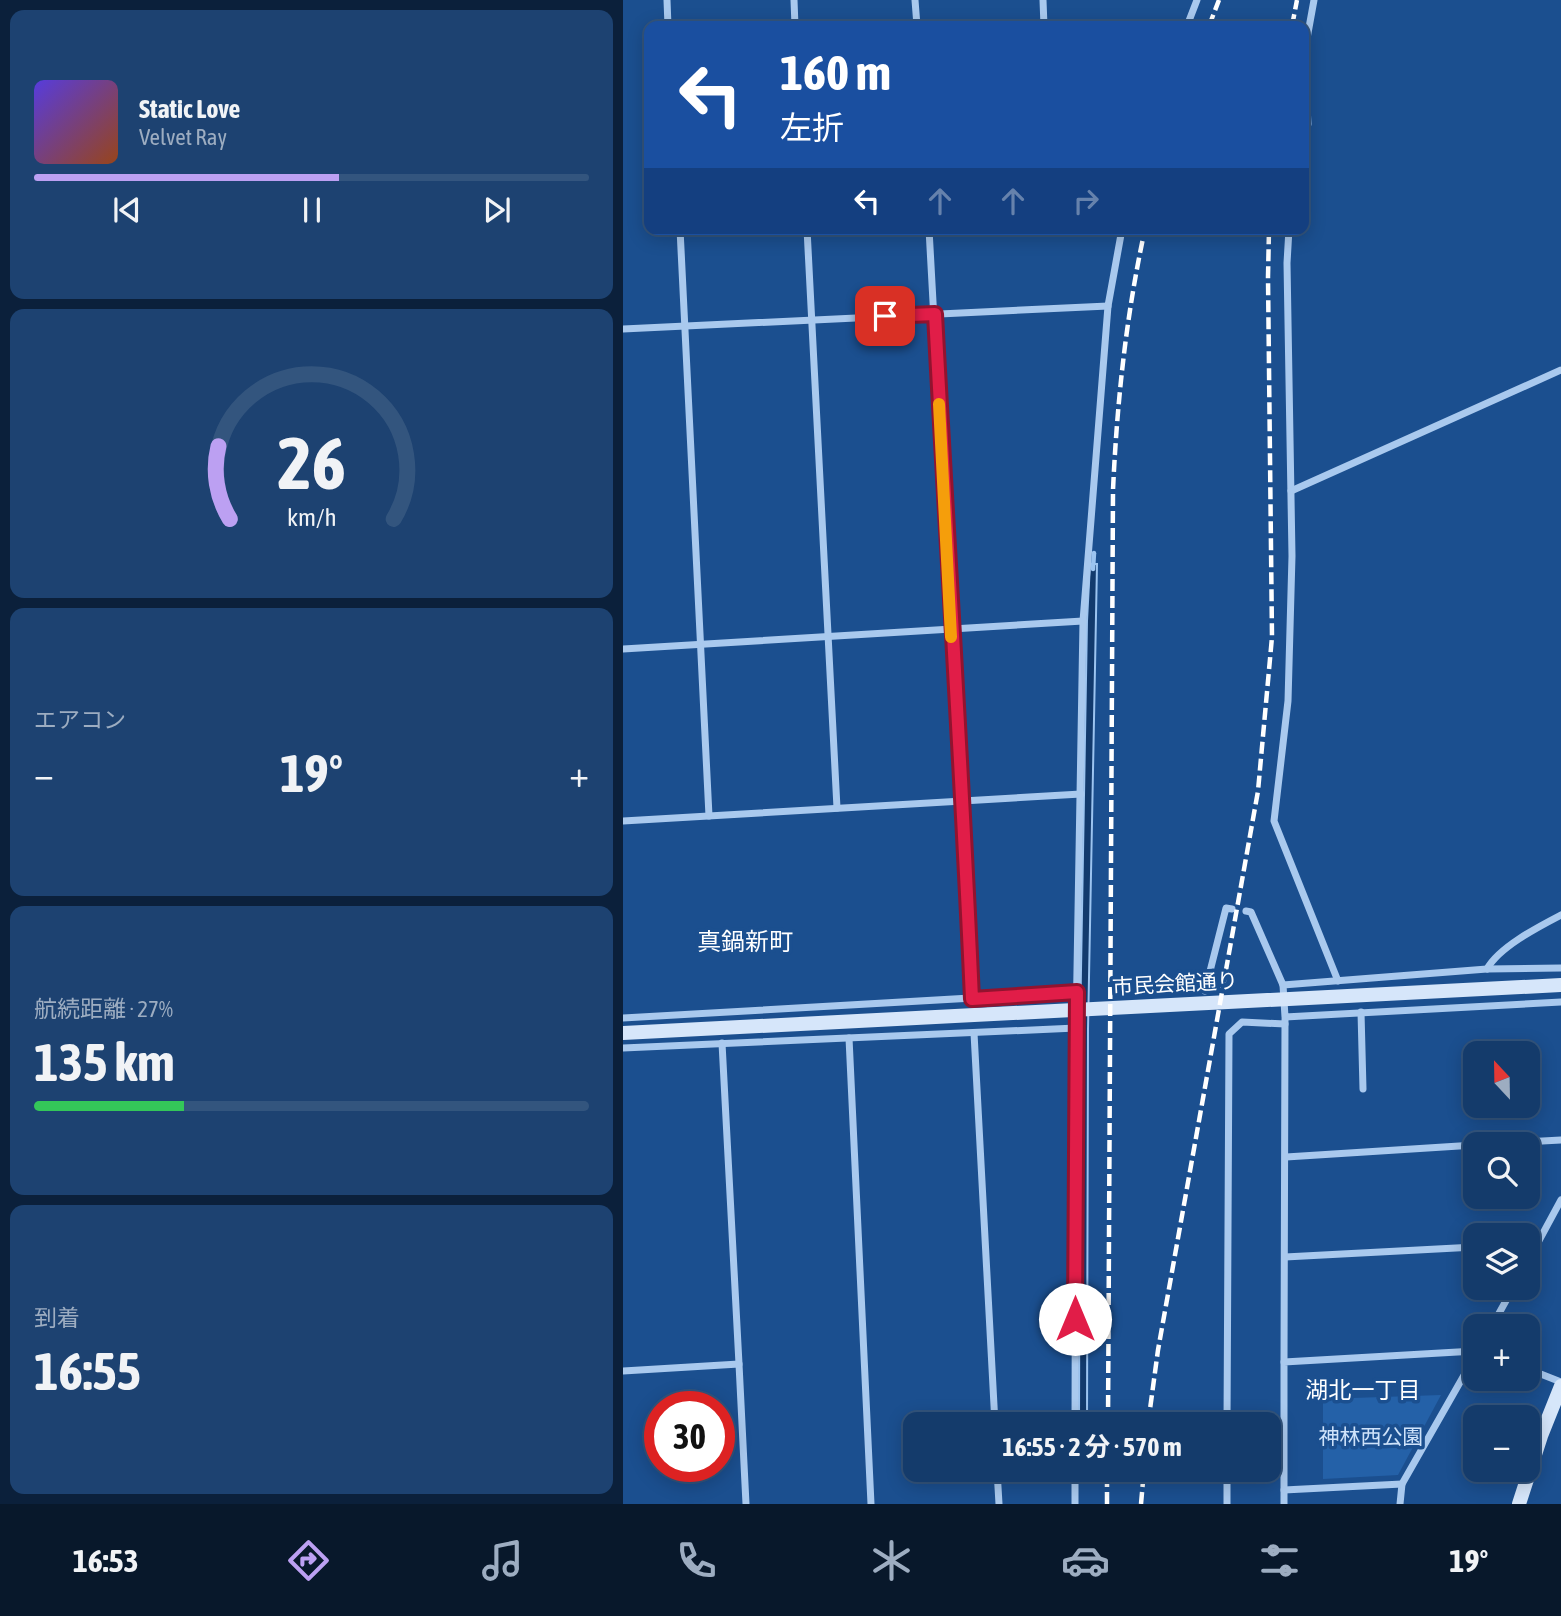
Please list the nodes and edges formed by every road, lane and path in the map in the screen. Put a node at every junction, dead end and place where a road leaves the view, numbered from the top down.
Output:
1 (667, 0) edge
2 (793, 0) edge
3 (915, 0) edge
4 (1043, 0) edge
5 (1197, 0) edge
6 (1314, 0) edge
7 (668, 21) edge
8 (795, 21) edge
9 (917, 21) edge
10 (1044, 21) edge
11 (1189, 21) edge
12 (1309, 28) edge
13 (680, 235) edge
14 (807, 235) edge
15 (929, 235) edge
16 (1121, 235) edge
17 (1289, 235) edge
18 (1108, 306) junction
19 (935, 314) junction
20 (812, 320) junction
21 (685, 326) junction
22 (623, 329) edge
23 (1561, 370) edge
24 (1291, 491) junction
25 (1083, 621) junction
26 (951, 629) junction
27 (827, 637) junction
28 (701, 645) junction
29 (623, 649) edge
30 (1080, 794) junction
31 (963, 801) junction
32 (837, 808) junction
33 (709, 816) junction
34 (623, 821) edge
35 (1232, 909) dead end
36 (1246, 911) dead end
37 (1561, 915) edge
38 (1561, 968) edge
39 (1487, 969) junction
40 (1338, 981) junction
41 (1283, 985) junction
42 (1561, 985) edge
43 (1206, 991) dead end
44 (1077, 992) junction
45 (972, 999) junction
46 (1561, 1002) edge
47 (1361, 1012) junction
48 (623, 1018) edge
49 (1285, 1020) junction
50 (1076, 1028) junction
51 (974, 1032) junction
52 (623, 1033) edge
53 (849, 1038) junction
54 (722, 1043) junction
55 (623, 1048) edge
56 (1363, 1089) dead end
57 (1561, 1140) edge
58 (1540, 1141) edge
59 (1463, 1146) edge
60 (1286, 1157) junction
61 (1561, 1200) edge
62 (1540, 1238) edge
63 (1463, 1248) edge
64 (1285, 1257) junction
65 (1463, 1355) edge
66 (1284, 1362) junction
67 (739, 1364) junction
68 (623, 1371) edge
69 (1540, 1374) edge
70 (1463, 1375) edge
71 (1561, 1384) edge
72 (994, 1412) edge
73 (1075, 1412) edge
74 (1227, 1412) edge
75 (998, 1482) edge
76 (1075, 1482) edge
77 (1227, 1482) edge
78 (1402, 1484) junction
79 (1284, 1490) junction
80 (746, 1504) edge
81 (871, 1504) edge
82 (999, 1504) edge
83 (1075, 1504) edge
84 (1227, 1504) edge
85 (1284, 1504) edge
86 (1400, 1504) edge
87 (1519, 1504) edge

1 - 7 street
2 - 8 street
3 - 9 street
4 - 10 street
5 - 11 street
6 - 12 street
13 - 21 street
14 - 20 street
15 - 19 street
16 - 18 street
17 - 24 street
18 - 19 street
18 - 25 street
19 - 20 street
19 - 26 street
20 - 21 street
20 - 27 street
21 - 22 street
21 - 28 street
23 - 24 street
24 - 40 street
25 - 26 street
25 - 30 street
26 - 27 street
26 - 31 street
27 - 28 street
27 - 32 street
28 - 29 street
28 - 33 street
30 - 31 street
30 - 44 street
31 - 32 street
31 - 45 street
32 - 33 street
33 - 34 street
35 - 43 street
36 - 41 street
37 - 39 street
38 - 39 street
39 - 40 street
40 - 41 street
41 - 49 street
42 - 52 street, 市民会館通り
44 - 45 street
44 - 50 street
45 - 48 street
46 - 47 street
47 - 49 street
47 - 56 street
49 - 60 street
49 - 74 street
50 - 51 street
50 - 73 street
51 - 53 street
51 - 72 street
53 - 54 street
53 - 81 street
54 - 55 street
54 - 67 street
57 - 58 street
59 - 60 street
60 - 64 street
61 - 62 street
63 - 64 street
64 - 66 street
65 - 66 street
66 - 79 street
67 - 68 street
67 - 80 street
69 - 71 street
70 - 78 street
71 - 87 street
75 - 82 street
76 - 83 street
77 - 84 street
78 - 79 street
78 - 86 street
79 - 85 street

